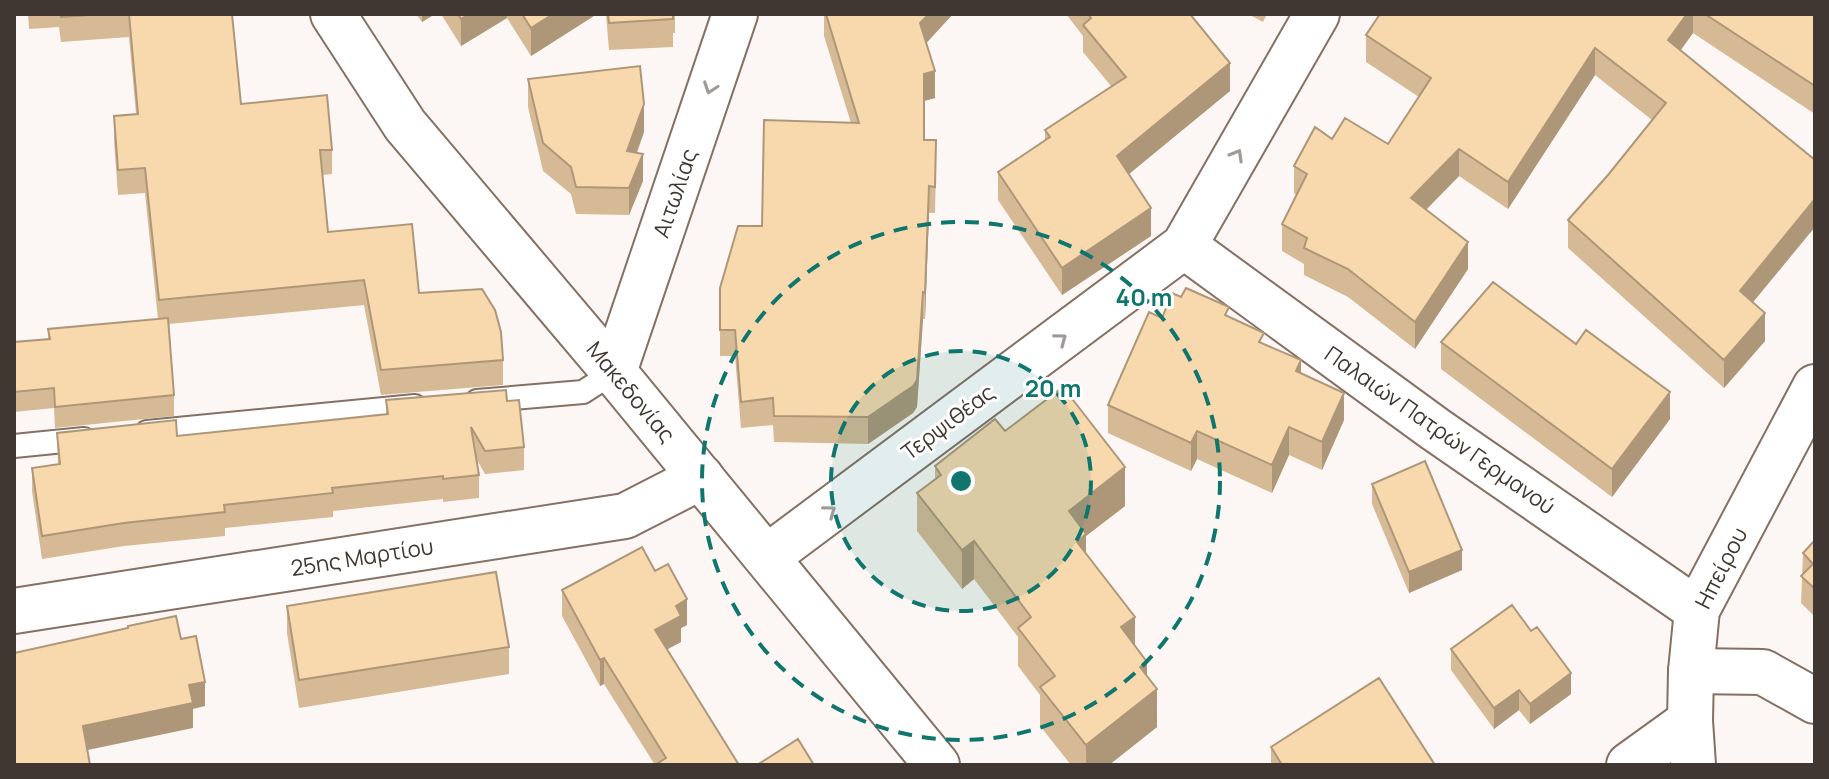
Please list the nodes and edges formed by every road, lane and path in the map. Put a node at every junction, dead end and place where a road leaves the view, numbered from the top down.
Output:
1 (333, 14) edge
2 (735, 14) edge
3 (1317, 14) edge
4 (1184, 246) junction
5 (614, 372) junction
6 (1815, 387) edge
7 (462, 402) edge
8 (432, 405) edge
9 (14, 446) edge
10 (701, 477) junction
11 (767, 557) junction
12 (1697, 610) junction
13 (14, 611) edge
14 (1691, 671) junction
15 (1815, 701) edge
16 (1690, 721) junction
17 (937, 765) edge
18 (1629, 765) edge
19 (1693, 765) edge

1 - 5 street, Μακεδονίας
2 -> 5 street, Αιτωλίας
4 -> 3 street, Τερψιθέας
11 -> 4 street, Τερψιθέας
4 - 12 street, Παλαιών Πατρών Γερμανού
5 - 7 lane
5 - 10 street, Μακεδονίας
6 - 12 street, Ηπείρου
8 - 9 lane
10 - 11 street, Μακεδονίας
10 - 13 street, 25ης Μαρτίου
11 - 17 street, Μακεδονίας
12 - 14 street, Ηπείρου
14 - 15 street
14 - 16 street, Ηπείρου
16 - 18 street
16 - 19 street, Ηπείρου

